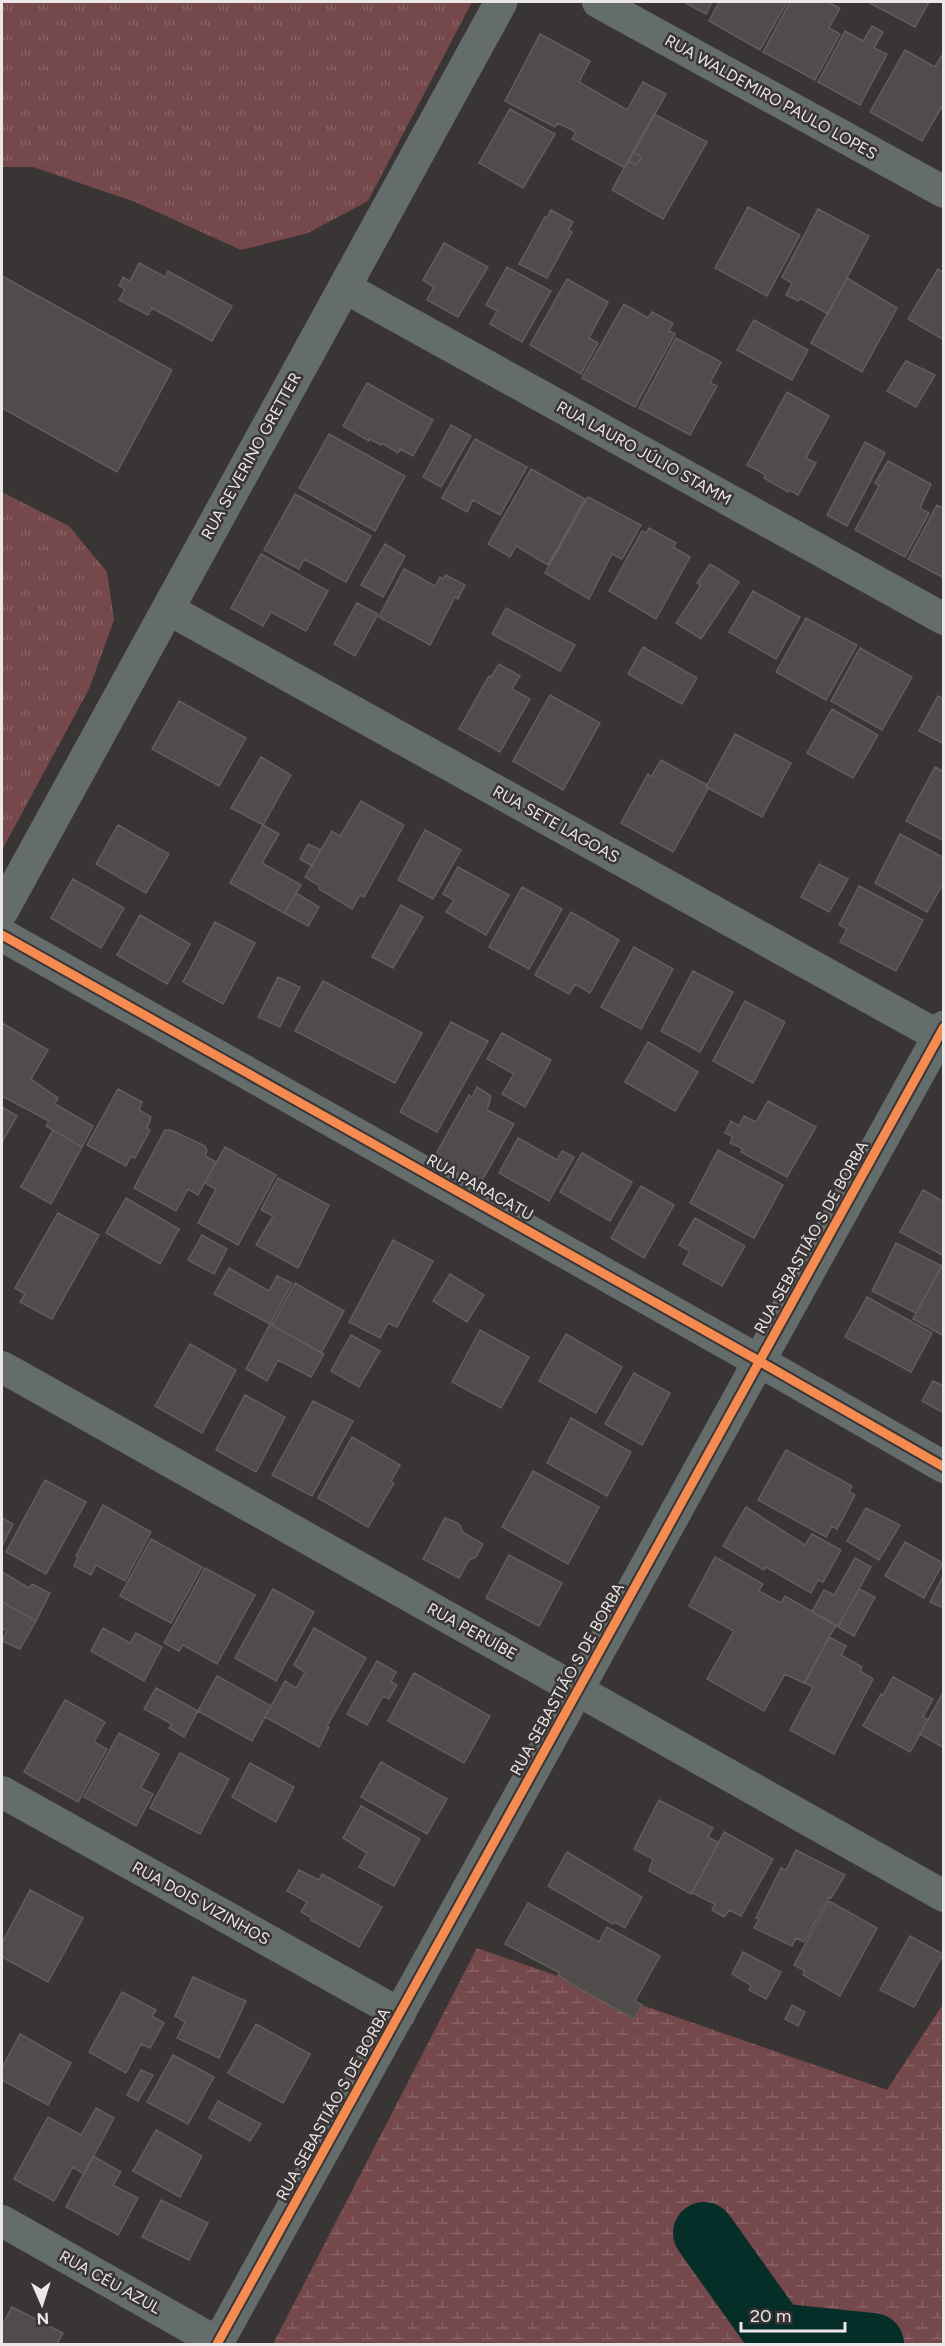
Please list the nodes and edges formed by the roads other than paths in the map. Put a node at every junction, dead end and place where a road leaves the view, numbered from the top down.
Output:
1 (501, 2) edge
2 (598, 2) edge
3 (944, 192) edge
4 (344, 287) junction
5 (168, 609) junction
6 (944, 619) edge
7 (2, 911) edge
8 (2, 935) edge
9 (942, 1034) edge
10 (759, 1361) junction
11 (2, 1366) edge
12 (944, 1467) edge
13 (578, 1691) junction
14 (2, 1792) edge
15 (944, 1896) edge
16 (400, 2014) junction
17 (2, 2221) edge
18 (218, 2344) edge

1 - 4 street, RUA SEVERINO GRETTER
2 - 3 street, RUA WALDEMIRO PAULO LOPES
4 - 5 street, RUA SEVERINO GRETTER
4 - 6 street, RUA LAURO JÚLIO STAMM
5 - 7 street, RUA SEVERINO GRETTER
5 - 9 street, RUA SETE LAGOAS
8 - 10 street, RUA PARACATU
9 - 10 street, RUA SEBASTIÃO S DE BORBA
10 - 12 street, RUA PARACATU
10 - 13 street, RUA SEBASTIÃO S DE BORBA
11 - 13 street, RUA PERUÍBE
13 - 15 street, RUA PERUÍBE
13 - 16 street, RUA SEBASTIÃO S DE BORBA
14 - 16 street, RUA DOIS VIZINHOS
16 - 18 street, RUA SEBASTIÃO S DE BORBA
17 - 18 street, RUA CÉU AZUL

